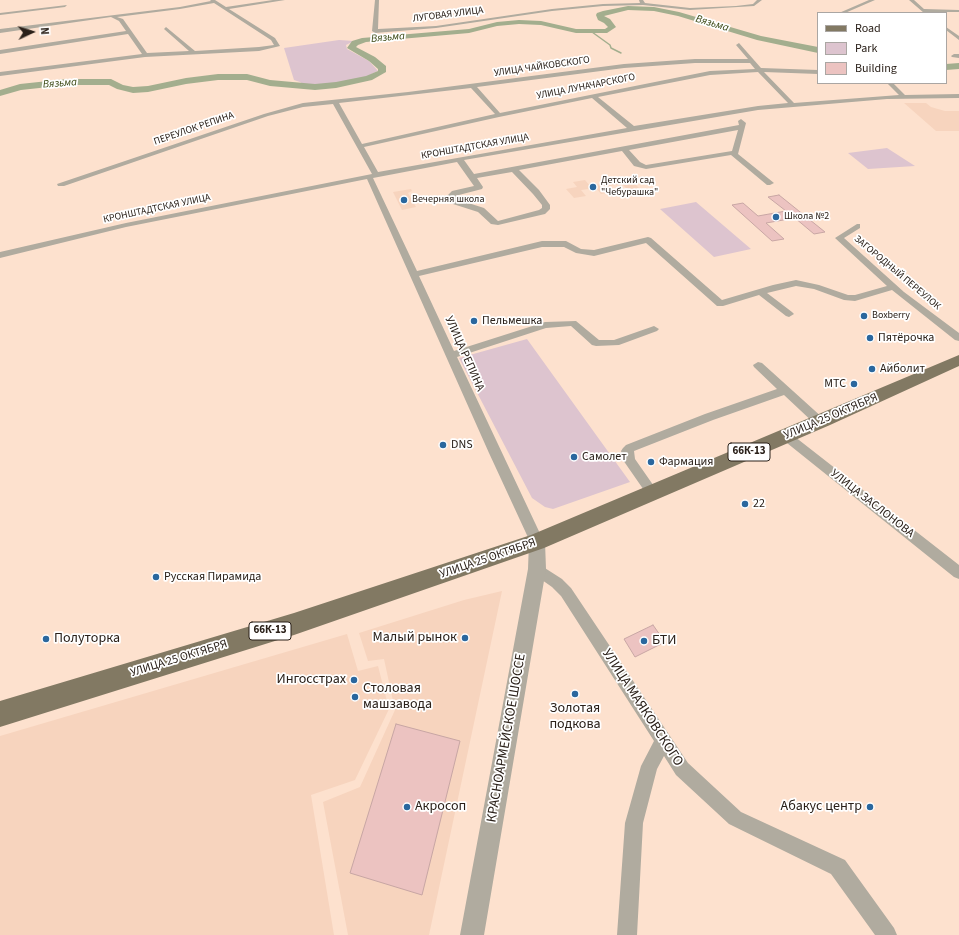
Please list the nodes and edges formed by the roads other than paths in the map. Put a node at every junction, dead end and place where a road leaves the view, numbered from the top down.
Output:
1 (283, 0) edge
2 (377, 0) edge
3 (760, 0) edge
4 (873, 0) edge
5 (911, 0) edge
6 (213, 1) edge
7 (576, 2) dead end
8 (642, 2) edge
9 (703, 4) dead end
10 (65, 6) dead end
11 (586, 6) junction
12 (226, 8) junction
13 (707, 8) junction
14 (959, 11) edge
15 (843, 12) edge
16 (926, 12) edge
17 (0, 14) edge
18 (112, 16) junction
19 (166, 28) dead end
20 (947, 29) edge
21 (0, 31) edge
22 (130, 32) junction
23 (959, 38) edge
24 (739, 44) dead end
25 (0, 52) edge
26 (192, 52) junction
27 (145, 55) junction
28 (752, 61) junction
29 (759, 70) junction
30 (817, 72) edge
31 (0, 74) edge
32 (891, 84) edge
33 (473, 86) junction
34 (593, 96) junction
35 (959, 96) edge
36 (904, 97) junction
37 (335, 102) junction
38 (792, 104) junction
39 (734, 112) junction
40 (499, 115) junction
41 (742, 127) junction
42 (633, 129) junction
43 (360, 146) junction
44 (624, 149) junction
45 (736, 152) junction
46 (459, 160) junction
47 (514, 169) junction
48 (373, 176) junction
49 (472, 177) junction
50 (770, 183) dead end
51 (61, 184) dead end
52 (857, 226) dead end
53 (0, 255) edge
54 (414, 274) junction
55 (894, 287) junction
56 (761, 292) junction
57 (790, 314) dead end
58 (654, 329) dead end
59 (959, 338) edge
60 (450, 356) junction
61 (959, 360) edge
62 (758, 365) dead end
63 (786, 390) junction
64 (820, 422) junction
65 (786, 436) junction
66 (652, 492) junction
67 (537, 542) junction
68 (537, 569) junction
69 (959, 573) edge
70 (0, 714) edge
71 (663, 740) junction
72 (472, 935) edge
73 (627, 935) edge
74 (887, 935) edge

1 - 12 street
2 - 11 street, ЛУГОВАЯ УЛИЦА
3 - 13 street, ЛУГОВАЯ УЛИЦА
4 - 15 street
5 - 16 street
6 - 12 street
6 - 18 street
7 - 11 street
8 - 11 street, ЛУГОВАЯ УЛИЦА
8 - 13 street, ЛУГОВАЯ УЛИЦА
9 - 13 street
10 - 17 street
12 - 26 street
14 - 16 street
18 - 21 street
18 - 22 street
19 - 26 street
20 - 23 street
22 - 25 street
22 - 27 street
24 - 28 street
26 - 27 street
27 - 31 street
28 - 29 street
28 - 33 street, УЛИЦА ЧАЙКОВСКОГО
29 - 30 street, УЛИЦА ЛУНАЧАРСКОГО
29 - 34 street, УЛИЦА ЛУНАЧАРСКОГО
29 - 38 street
32 - 36 street
33 - 37 street, УЛИЦА ЧАЙКОВСКОГО
33 - 40 street
34 - 40 street, УЛИЦА ЛУНАЧАРСКОГО
34 - 42 street
35 - 36 street, КРОНШТАДТСКАЯ УЛИЦА
36 - 38 street, КРОНШТАДТСКАЯ УЛИЦА
37 - 43 street, УЛИЦА РЕПИНА
37 - 51 street, ПЕРЕУЛОК РЕПИНА
38 - 39 street, КРОНШТАДТСКАЯ УЛИЦА
39 - 41 street
39 - 42 street, КРОНШТАДТСКАЯ УЛИЦА
40 - 43 street, УЛИЦА ЛУНАЧАРСКОГО
41 - 44 street
41 - 45 street
42 - 46 street, КРОНШТАДТСКАЯ УЛИЦА
43 - 48 street, УЛИЦА РЕПИНА
44 - 45 street
44 - 47 street
45 - 50 street
46 - 48 street, КРОНШТАДТСКАЯ УЛИЦА
46 - 49 street
47 - 49 street
47 - 49 street
48 - 53 street, КРОНШТАДТСКАЯ УЛИЦА
48 - 54 street, УЛИЦА РЕПИНА
52 - 55 street, ЗАГОРОДНЫЙ ПЕРЕУЛОК
54 - 56 street
54 - 60 street, УЛИЦА РЕПИНА
55 - 56 street
55 - 59 street, ЗАГОРОДНЫЙ ПЕРЕУЛОК
56 - 57 street
58 - 60 street
60 - 67 street, УЛИЦА РЕПИНА
61 - 64 main road, УЛИЦА 25 ОКТЯБРЯ / 66К-13
62 - 63 street
63 - 64 street
63 - 66 street
64 - 65 main road, УЛИЦА 25 ОКТЯБРЯ / 66К-13
65 - 66 main road, УЛИЦА 25 ОКТЯБРЯ / 66К-13
65 - 69 street, УЛИЦА ЗАСЛОНОВА
66 - 67 main road, УЛИЦА 25 ОКТЯБРЯ / 66К-13
67 - 68 street, КРАСНОАРМЕЙСКОЕ ШОССЕ
67 - 70 main road, УЛИЦА 25 ОКТЯБРЯ / 66К-13
68 - 71 street, УЛИЦА МАЯКОВСКОГО
68 - 72 street, КРАСНОАРМЕЙСКОЕ ШОССЕ
71 - 73 street
71 - 74 street, УЛИЦА МАЯКОВСКОГО

